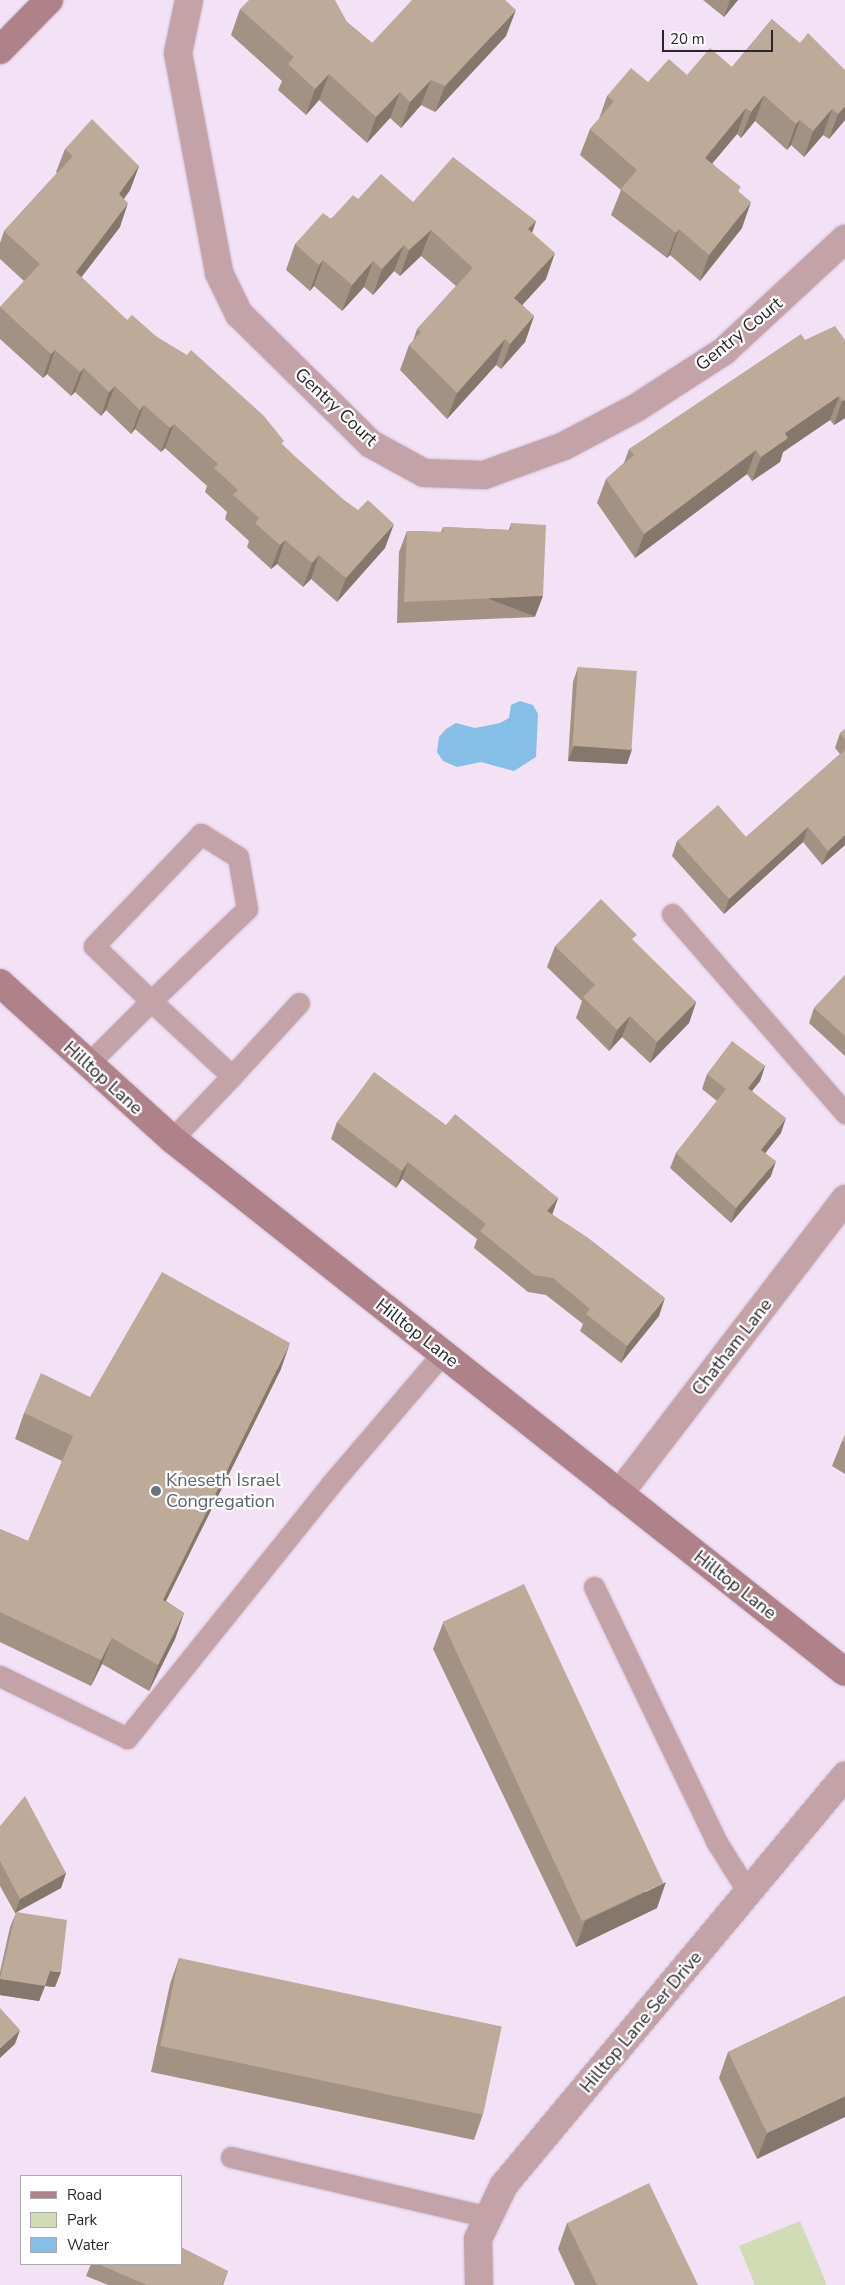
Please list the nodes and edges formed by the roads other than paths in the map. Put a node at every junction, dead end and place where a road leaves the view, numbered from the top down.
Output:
1 (49, 0) edge
2 (188, 0) edge
3 (0, 50) edge
4 (845, 239) edge
5 (672, 914) dead end
6 (0, 983) edge
7 (151, 1001) junction
8 (299, 1003) dead end
9 (88, 1064) junction
10 (232, 1076) junction
11 (845, 1113) edge
12 (172, 1139) junction
13 (845, 1199) edge
14 (443, 1353) junction
15 (619, 1494) junction
16 (594, 1587) dead end
17 (845, 1672) edge
18 (0, 1676) edge
19 (845, 1776) edge
20 (748, 1892) junction
21 (231, 2157) dead end
22 (488, 2217) junction
23 (479, 2285) edge

1 - 3 street
2 - 4 street, Gentry Court
5 - 11 lane
6 - 9 street, Hilltop Lane
7 - 7 lane
7 - 9 lane
7 - 10 lane
8 - 10 lane
9 - 12 street, Hilltop Lane
10 - 12 lane
12 - 14 street, Hilltop Lane
13 - 15 street, Chatham Lane
14 - 15 street, Hilltop Lane
14 - 18 lane
15 - 17 street, Hilltop Lane
16 - 20 lane
19 - 20 street, Hilltop Lane Ser Drive
20 - 22 street, Hilltop Lane Ser Drive
21 - 22 lane
22 - 23 street, Hilltop Lane Ser Drive

